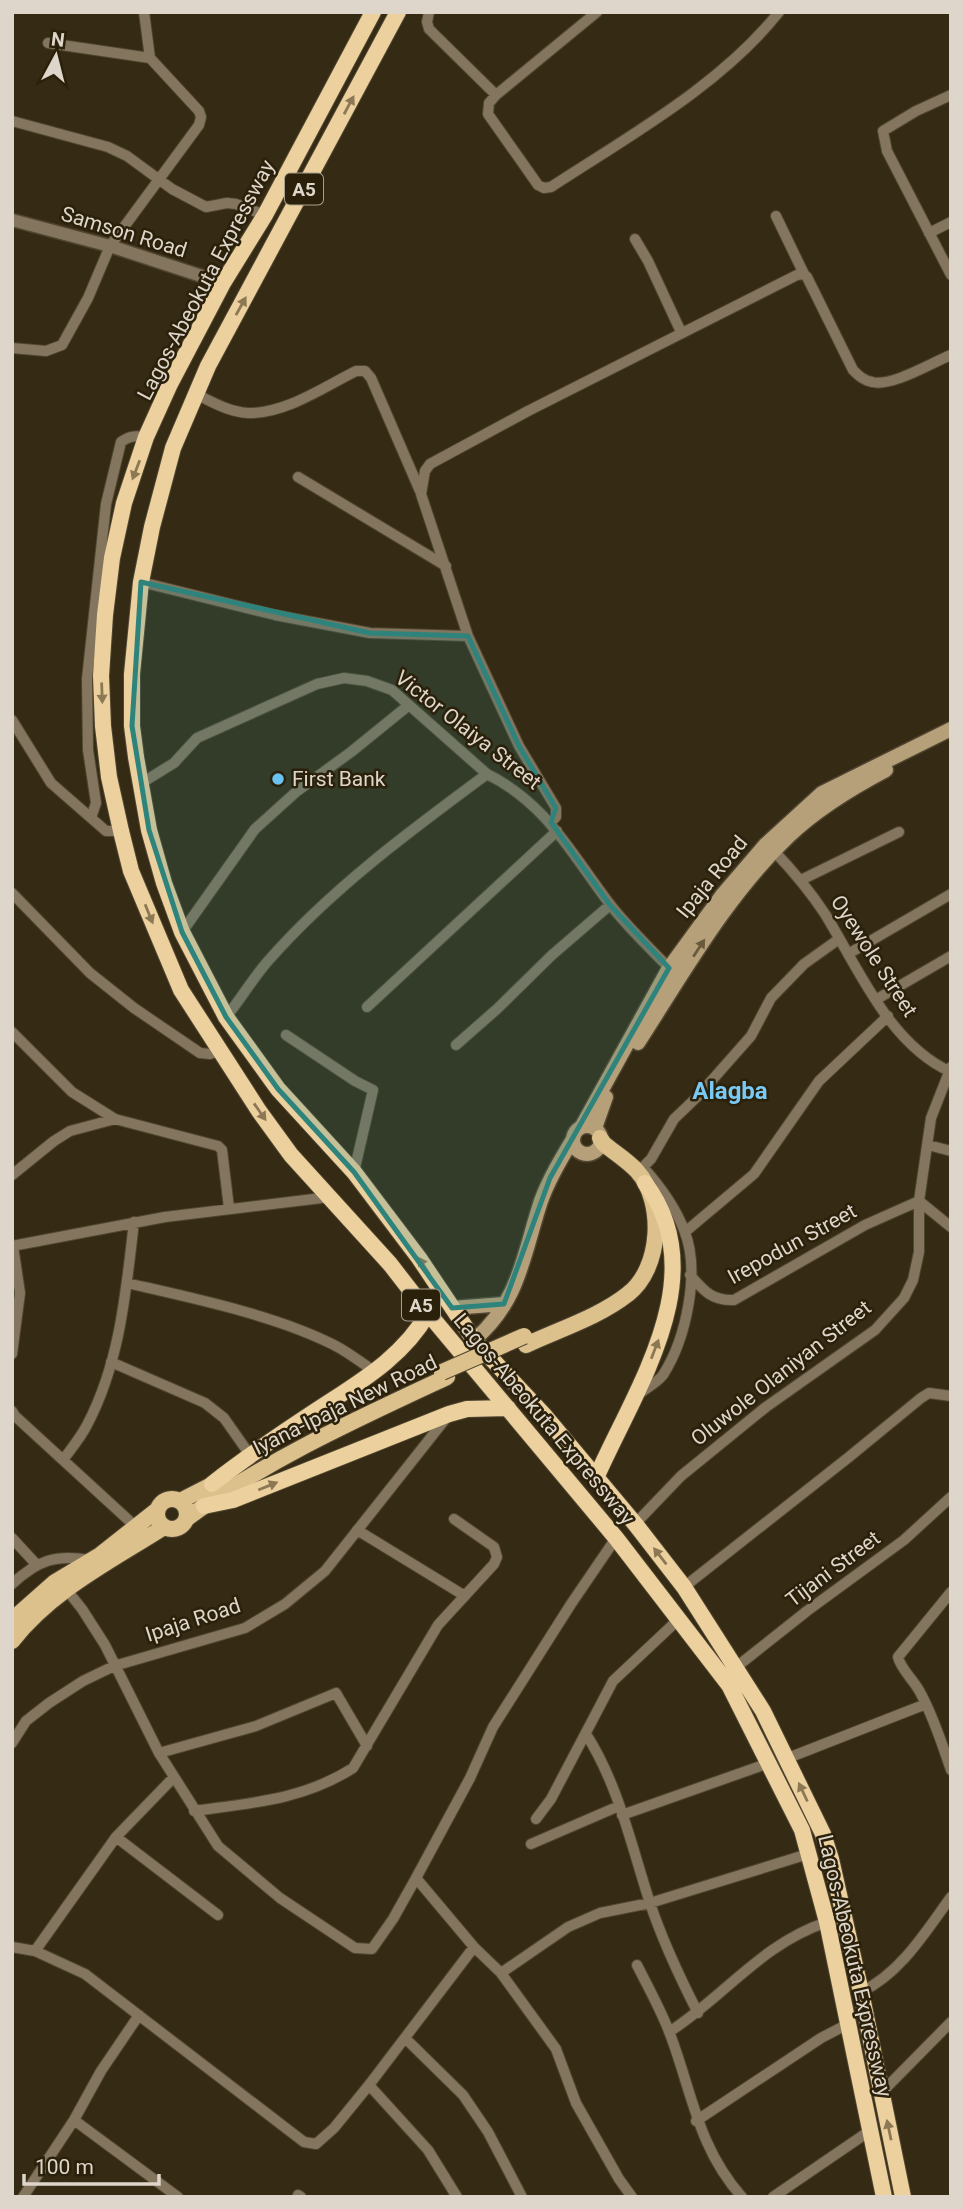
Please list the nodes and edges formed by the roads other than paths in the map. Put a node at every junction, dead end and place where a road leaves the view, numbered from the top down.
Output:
1 (144, 12) edge
2 (373, 12) edge
3 (398, 12) edge
4 (429, 12) edge
5 (597, 12) edge
6 (779, 12) edge
7 (48, 43) dead end
8 (150, 58) junction
9 (496, 95) junction
10 (951, 95) edge
11 (12, 121) edge
12 (158, 179) junction
13 (265, 215) junction
14 (776, 216) dead end
15 (12, 220) edge
16 (951, 222) edge
17 (929, 233) junction
18 (635, 239) dead end
19 (110, 246) junction
20 (804, 274) junction
21 (951, 275) edge
22 (223, 283) junction
23 (681, 332) junction
24 (12, 348) edge
25 (951, 355) edge
26 (196, 393) junction
27 (146, 438) junction
28 (298, 477) dead end
29 (421, 494) junction
30 (446, 566) junction
31 (141, 582) junction
32 (468, 636) junction
33 (409, 705) junction
34 (12, 720) edge
35 (951, 729) edge
36 (951, 738) edge
37 (487, 774) junction
38 (140, 784) junction
39 (91, 818) junction
40 (554, 827) junction
41 (121, 831) junction
42 (899, 832) dead end
43 (774, 851) junction
44 (801, 880) junction
45 (12, 893) edge
46 (951, 894) edge
47 (610, 905) junction
48 (182, 932) junction
49 (839, 939) junction
50 (848, 954) junction
51 (951, 956) edge
52 (674, 973) junction
53 (877, 999) junction
54 (367, 1007) dead end
55 (888, 1016) junction
56 (226, 1017) junction
57 (12, 1032) edge
58 (286, 1035) dead end
59 (456, 1045) dead end
60 (218, 1051) junction
61 (950, 1070) edge
62 (115, 1119) junction
63 (587, 1133) junction
64 (928, 1145) junction
65 (951, 1151) edge
66 (586, 1153) junction
67 (14, 1169) edge
68 (554, 1171) junction
69 (354, 1172) junction
70 (642, 1174) junction
71 (330, 1197) junction
72 (919, 1202) junction
73 (229, 1208) junction
74 (134, 1222) junction
75 (951, 1227) edge
76 (685, 1232) junction
77 (12, 1246) edge
78 (690, 1275) junction
79 (127, 1283) junction
80 (505, 1304) junction
81 (452, 1308) junction
82 (428, 1313) junction
83 (474, 1340) junction
84 (525, 1340) junction
85 (13, 1342) edge
86 (12, 1354) edge
87 (111, 1362) junction
88 (375, 1371) junction
89 (445, 1375) junction
90 (636, 1396) junction
91 (951, 1396) edge
92 (508, 1408) junction
93 (12, 1411) edge
94 (449, 1413) junction
95 (250, 1455) junction
96 (63, 1460) junction
97 (596, 1478) junction
98 (212, 1485) junction
99 (951, 1497) edge
100 (180, 1501) junction
101 (204, 1506) junction
102 (157, 1510) junction
103 (186, 1519) junction
104 (454, 1519) dead end
105 (635, 1524) junction
106 (136, 1527) junction
107 (164, 1527) junction
108 (357, 1530) junction
109 (12, 1538) edge
110 (616, 1538) junction
111 (92, 1560) junction
112 (36, 1564) junction
113 (12, 1584) edge
114 (684, 1587) junction
115 (66, 1590) junction
116 (951, 1592) edge
117 (465, 1596) junction
118 (680, 1618) junction
119 (12, 1620) edge
120 (12, 1641) edge
121 (114, 1666) junction
122 (735, 1668) junction
123 (926, 1704) junction
124 (586, 1734) junction
125 (12, 1743) edge
126 (367, 1746) junction
127 (159, 1753) junction
128 (788, 1758) junction
129 (769, 1763) junction
130 (951, 1770) edge
131 (174, 1777) junction
132 (194, 1811) junction
133 (621, 1811) junction
134 (536, 1819) dead end
135 (116, 1837) junction
136 (531, 1844) dead end
137 (808, 1854) junction
138 (416, 1878) junction
139 (951, 1897) edge
140 (650, 1903) junction
141 (218, 1915) dead end
142 (827, 1922) junction
143 (12, 1947) edge
144 (474, 1947) junction
145 (34, 1951) junction
146 (637, 1965) dead end
147 (501, 1973) junction
148 (861, 1992) junction
149 (698, 2013) junction
150 (139, 2015) junction
151 (951, 2022) edge
152 (848, 2024) junction
153 (669, 2032) junction
154 (405, 2038) junction
155 (369, 2085) junction
156 (881, 2093) junction
157 (74, 2120) junction
158 (696, 2121) junction
159 (871, 2130) junction
160 (23, 2197) edge
161 (178, 2197) edge
162 (457, 2197) edge
163 (522, 2197) edge
164 (632, 2197) edge
165 (742, 2197) edge
166 (773, 2197) edge
167 (884, 2197) edge
168 (903, 2197) edge

1 - 8 street
2 - 13 highway, Lagos-Abeokuta Expressway / A5
26 -> 3 highway, Lagos-Abeokuta Expressway / A5
4 - 9 street
5 - 9 street
6 - 9 street
7 - 8 street
8 - 12 street
10 - 17 street
11 - 12 street
12 - 13 street
12 - 19 street
13 - 22 highway, Lagos-Abeokuta Expressway / A5
14 - 20 street
15 - 19 street, Samson Road
16 - 17 street
17 - 21 street
18 - 23 street
19 - 22 street, Samson Road
19 - 24 street
20 - 23 street
20 - 25 street
22 - 27 highway, Lagos-Abeokuta Expressway / A5
23 - 29 street
26 - 29 street
26 - 31 highway, Lagos-Abeokuta Expressway / A5
27 - 39 street
27 -> 41 highway, Lagos-Abeokuta Expressway / A5
28 - 30 street
29 - 30 street
30 - 32 street
31 - 32 street
31 - 38 highway, Lagos-Abeokuta Expressway / A5
32 - 40 street
33 - 37 street, Victor Olaiya Street
33 - 38 street, Victor Olaiya Street
33 - 48 street
34 - 39 street
35 - 52 main road, Ipaja Road
36 - 43 main road, Ipaja Road
37 - 40 street, Victor Olaiya Street
37 - 56 street
38 - 48 highway, Lagos-Abeokuta Expressway / A5
39 - 41 street
40 - 47 street, Victor Olaiya Street
40 - 54 street
41 -> 60 highway, Lagos-Abeokuta Expressway / A5
42 - 44 street
43 - 44 street, Oyewole Street
52 -> 43 main road, Ipaja Road
44 - 49 street, Oyewole Street
45 - 60 street
46 - 50 street
47 - 52 street, Victor Olaiya Street
47 - 59 street
48 - 56 highway, Lagos-Abeokuta Expressway / A5
49 - 50 street, Oyewole Street
49 - 70 street
50 - 53 street, Oyewole Street
51 - 53 street
52 - 63 main road, Ipaja Road
53 - 55 street, Oyewole Street
55 - 61 street, Oyewole Street
55 - 76 street
56 - 69 highway, Lagos-Abeokuta Expressway / A5
57 - 62 street
58 - 69 street
60 -> 71 highway, Lagos-Abeokuta Expressway / A5
61 - 64 street, Oluwole Olaniyan Street
62 - 67 street
62 - 73 street
63 - 66 main road
63 - 66 main road
63 - 68 main road, Ipaja Road
63 - 70 main road
64 - 65 street
64 - 72 street, Oluwole Olaniyan Street
66 - 68 main road
66 - 84 main road, Iyana-Ipaja New Road
68 - 80 main road, Ipaja Road
81 -> 69 highway, Lagos-Abeokuta Expressway / A5
70 - 76 street
70 - 84 main road, Iyana-Ipaja New Road
90 -> 70 highway
71 - 73 street
71 - 82 highway, Lagos-Abeokuta Expressway / A5
72 - 75 street
72 - 78 street, Irepodun Street
72 - 105 street, Oluwole Olaniyan Street
73 - 74 street
74 - 77 street
74 - 79 street
76 - 78 street
77 - 85 street
78 - 90 street
79 - 87 street
79 - 88 street
80 - 81 main road
80 - 83 main road, Ipaja Road
81 - 83 highway, Lagos-Abeokuta Expressway / A5
82 - 88 highway
82 - 92 highway, Lagos-Abeokuta Expressway / A5
83 - 97 highway, Lagos-Abeokuta Expressway / A5
84 - 89 main road, Iyana-Ipaja New Road, bridge
85 - 86 street
87 - 95 street
87 - 96 street
88 - 95 highway
89 - 98 main road, Iyana-Ipaja New Road
89 - 101 main road, Iyana-Ipaja New Road
90 - 97 highway
91 - 114 street
92 - 94 highway
92 - 110 highway, Lagos-Abeokuta Expressway / A5
93 - 96 street
101 -> 94 highway
94 - 108 street, Ipaja Road
95 - 98 highway
96 - 106 street
97 - 105 highway, Lagos-Abeokuta Expressway / A5
98 - 100 main road, Iyana-Ipaja New Road
99 - 122 street, Tijani Street
100 - 102 main road
100 - 103 main road
101 - 103 main road, Iyana-Ipaja New Road
102 - 106 main road
102 - 107 main road
103 - 107 main road
104 - 117 street
114 -> 105 highway, Lagos-Abeokuta Expressway / A5
106 - 111 main road
107 - 115 main road
108 - 117 street
108 - 121 street, Ipaja Road
109 - 112 street
110 - 118 highway, Lagos-Abeokuta Expressway / A5
110 - 138 street
111 - 112 street
111 - 119 main road
112 - 113 street
114 - 122 highway, Lagos-Abeokuta Expressway / A5
115 - 120 main road
115 - 121 street
116 - 123 street
117 - 126 street
118 - 124 street
118 - 129 highway, Lagos-Abeokuta Expressway / A5
121 - 125 street, Ipaja Road
121 - 127 street
122 - 128 highway, Lagos-Abeokuta Expressway / A5
123 - 128 street
123 - 130 street
124 - 133 street
124 - 134 street
126 - 127 street
126 - 132 street
127 - 131 street
148 -> 128 highway, Lagos-Abeokuta Expressway / A5
129 - 133 street
129 - 137 highway, Lagos-Abeokuta Expressway / A5
131 - 132 street
131 - 135 street
132 - 138 street
133 - 136 street
133 - 140 street
135 - 141 street
135 - 145 street
137 - 140 street
137 - 142 highway, Lagos-Abeokuta Expressway / A5
138 - 144 street
139 - 148 street
140 - 147 street
140 - 149 street
142 - 149 street
142 - 152 highway, Lagos-Abeokuta Expressway / A5
143 - 145 street
144 - 147 street
144 - 154 street
145 - 150 street
146 - 153 street
147 - 164 street
148 - 156 highway, Lagos-Abeokuta Expressway / A5
149 - 153 street
150 - 155 street
150 - 157 street
151 - 156 street
152 - 158 street
152 - 159 highway, Lagos-Abeokuta Expressway / A5
153 - 158 street
154 - 155 street
154 - 163 street
155 - 162 street
168 -> 156 highway, Lagos-Abeokuta Expressway / A5
157 - 160 street
157 - 161 street
158 - 165 street
159 - 166 street
159 - 167 highway, Lagos-Abeokuta Expressway / A5

